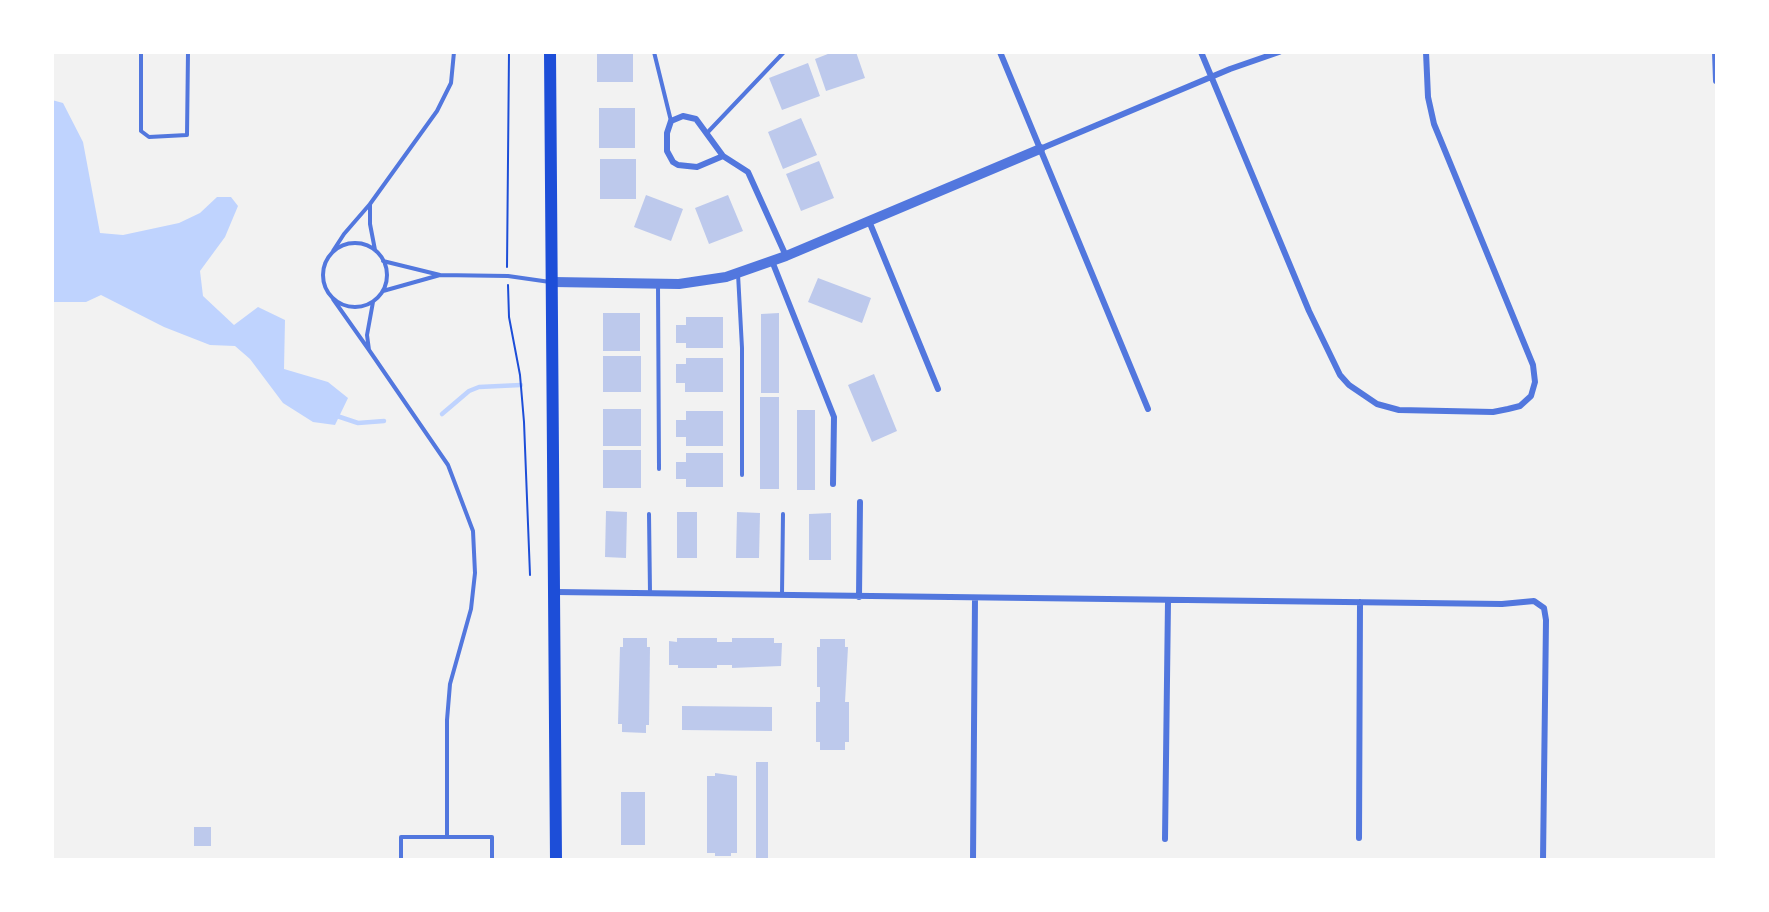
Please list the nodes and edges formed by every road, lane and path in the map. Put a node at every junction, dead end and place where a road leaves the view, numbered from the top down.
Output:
1 (141, 52) edge
2 (188, 52) edge
3 (454, 52) edge
4 (509, 52) edge
5 (550, 52) edge
6 (654, 52) edge
7 (784, 52) edge
8 (1000, 52) edge
9 (1201, 52) edge
10 (1279, 52) edge
11 (1426, 52) edge
12 (1715, 52) edge
13 (1211, 76) junction
14 (1716, 81) edge
15 (671, 121) junction
16 (706, 133) junction
17 (1040, 149) junction
18 (723, 156) junction
19 (370, 204) junction
20 (869, 221) junction
21 (375, 251) junction
22 (332, 253) junction
23 (786, 256) junction
24 (383, 261) junction
25 (772, 261) junction
26 (738, 273) junction
27 (440, 275) junction
28 (508, 276) junction
29 (553, 282) junction
30 (658, 284) junction
31 (327, 291) junction
32 (382, 292) junction
33 (373, 302) junction
34 (369, 351) junction
35 (938, 390) dead end
36 (1148, 409) dead end
37 (659, 469) dead end
38 (742, 475) dead end
39 (833, 484) dead end
40 (860, 502) dead end
41 (649, 514) dead end
42 (783, 514) dead end
43 (530, 575) dead end
44 (556, 592) junction
45 (650, 594) junction
46 (782, 594) junction
47 (859, 597) junction
48 (975, 598) junction
49 (1168, 601) junction
50 (1360, 602) junction
51 (447, 837) junction
52 (1359, 838) dead end
53 (1165, 839) dead end
54 (401, 860) edge
55 (492, 860) edge
56 (556, 860) edge
57 (974, 860) edge
58 (1543, 860) edge

1 - 2 lane
3 - 19 lane
4 - 28 path
5 - 29 main road
6 - 15 lane
7 - 16 lane
8 - 17 street
9 - 13 street
10 - 13 street
11 - 13 street
12 - 14 street
13 - 17 street
15 - 16 street
15 - 18 street
16 - 18 street
17 - 20 street
17 - 36 street
18 - 23 street
19 - 21 lane
19 - 22 lane
20 - 23 street
20 - 35 street
21 - 22 lane
21 - 24 lane
22 - 31 lane
23 - 25 street
24 - 27 lane
24 - 32 lane
25 - 26 street
25 - 39 street
26 - 30 street
26 - 38 lane
27 - 28 lane
27 - 32 lane
28 - 29 lane
28 - 43 path
29 - 30 street
29 - 44 main road
30 - 37 lane
31 - 33 lane
31 - 34 lane
32 - 33 lane
33 - 34 lane
34 - 51 lane
40 - 47 street
41 - 45 lane
42 - 46 lane
44 - 45 street
44 - 56 main road
45 - 46 street
46 - 47 street
47 - 48 street
48 - 49 street
48 - 57 street
49 - 50 street
49 - 53 street
50 - 52 street
50 - 58 street
51 - 54 lane
51 - 55 lane

